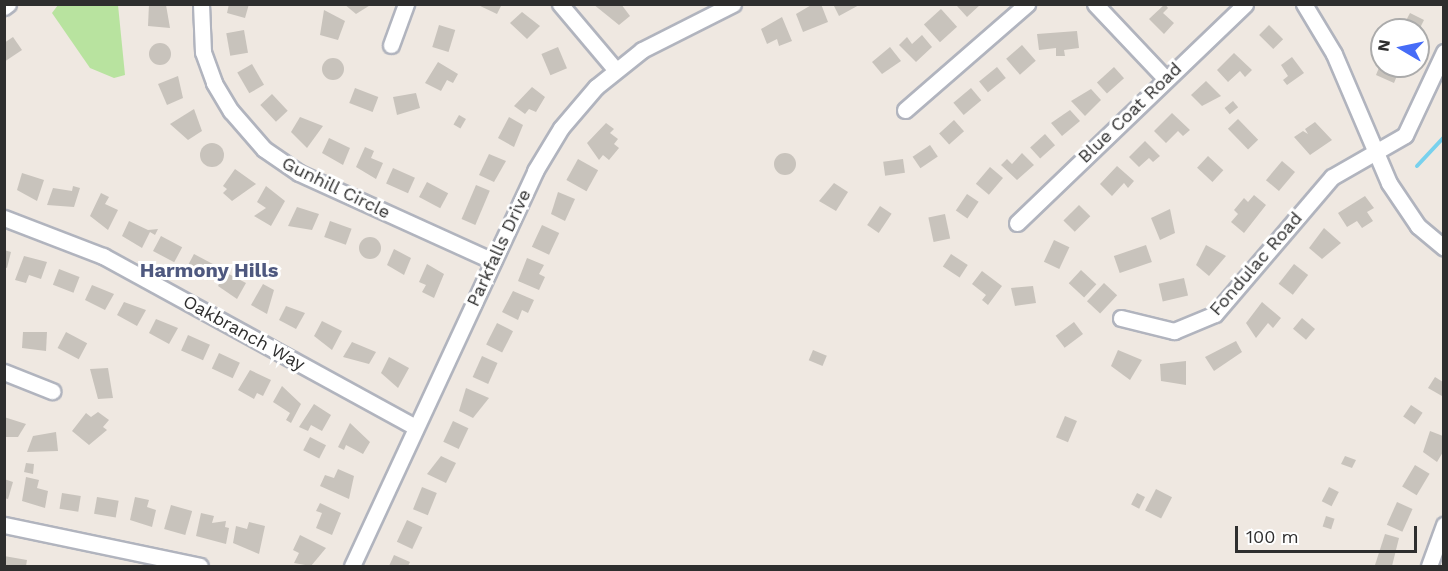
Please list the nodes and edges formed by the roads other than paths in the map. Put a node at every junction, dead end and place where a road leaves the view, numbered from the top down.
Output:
1 (8, 4) edge
2 (201, 4) edge
3 (406, 4) edge
4 (560, 4) edge
5 (734, 4) edge
6 (1027, 4) edge
7 (1095, 4) edge
8 (1245, 4) edge
9 (1304, 4) edge
10 (4, 7) edge
11 (391, 45) dead end
12 (1443, 52) edge
13 (615, 69) junction
14 (1165, 78) junction
15 (905, 110) dead end
16 (1375, 152) junction
17 (4, 218) edge
18 (1017, 223) dead end
19 (1443, 248) edge
20 (493, 261) junction
21 (1121, 318) dead end
22 (4, 372) edge
23 (52, 391) dead end
24 (415, 427) junction
25 (4, 525) edge
26 (1443, 525) edge
27 (200, 567) edge
28 (352, 567) edge
29 (1429, 567) edge

1 - 10 street
2 - 20 street, Gunhill Circle
3 - 11 street
4 - 13 street
5 - 13 street, Parkfalls Drive
6 - 15 street
7 - 14 street
8 - 14 street, Blue Coat Road
9 - 16 street
12 - 16 street, Fondulac Road
13 - 20 street, Parkfalls Drive
14 - 18 street, Blue Coat Road
16 - 19 street
16 - 21 street, Fondulac Road
17 - 24 street, Oakbranch Way
20 - 24 street, Parkfalls Drive
22 - 23 street
24 - 28 street, Parkfalls Drive
25 - 27 street
26 - 29 street

